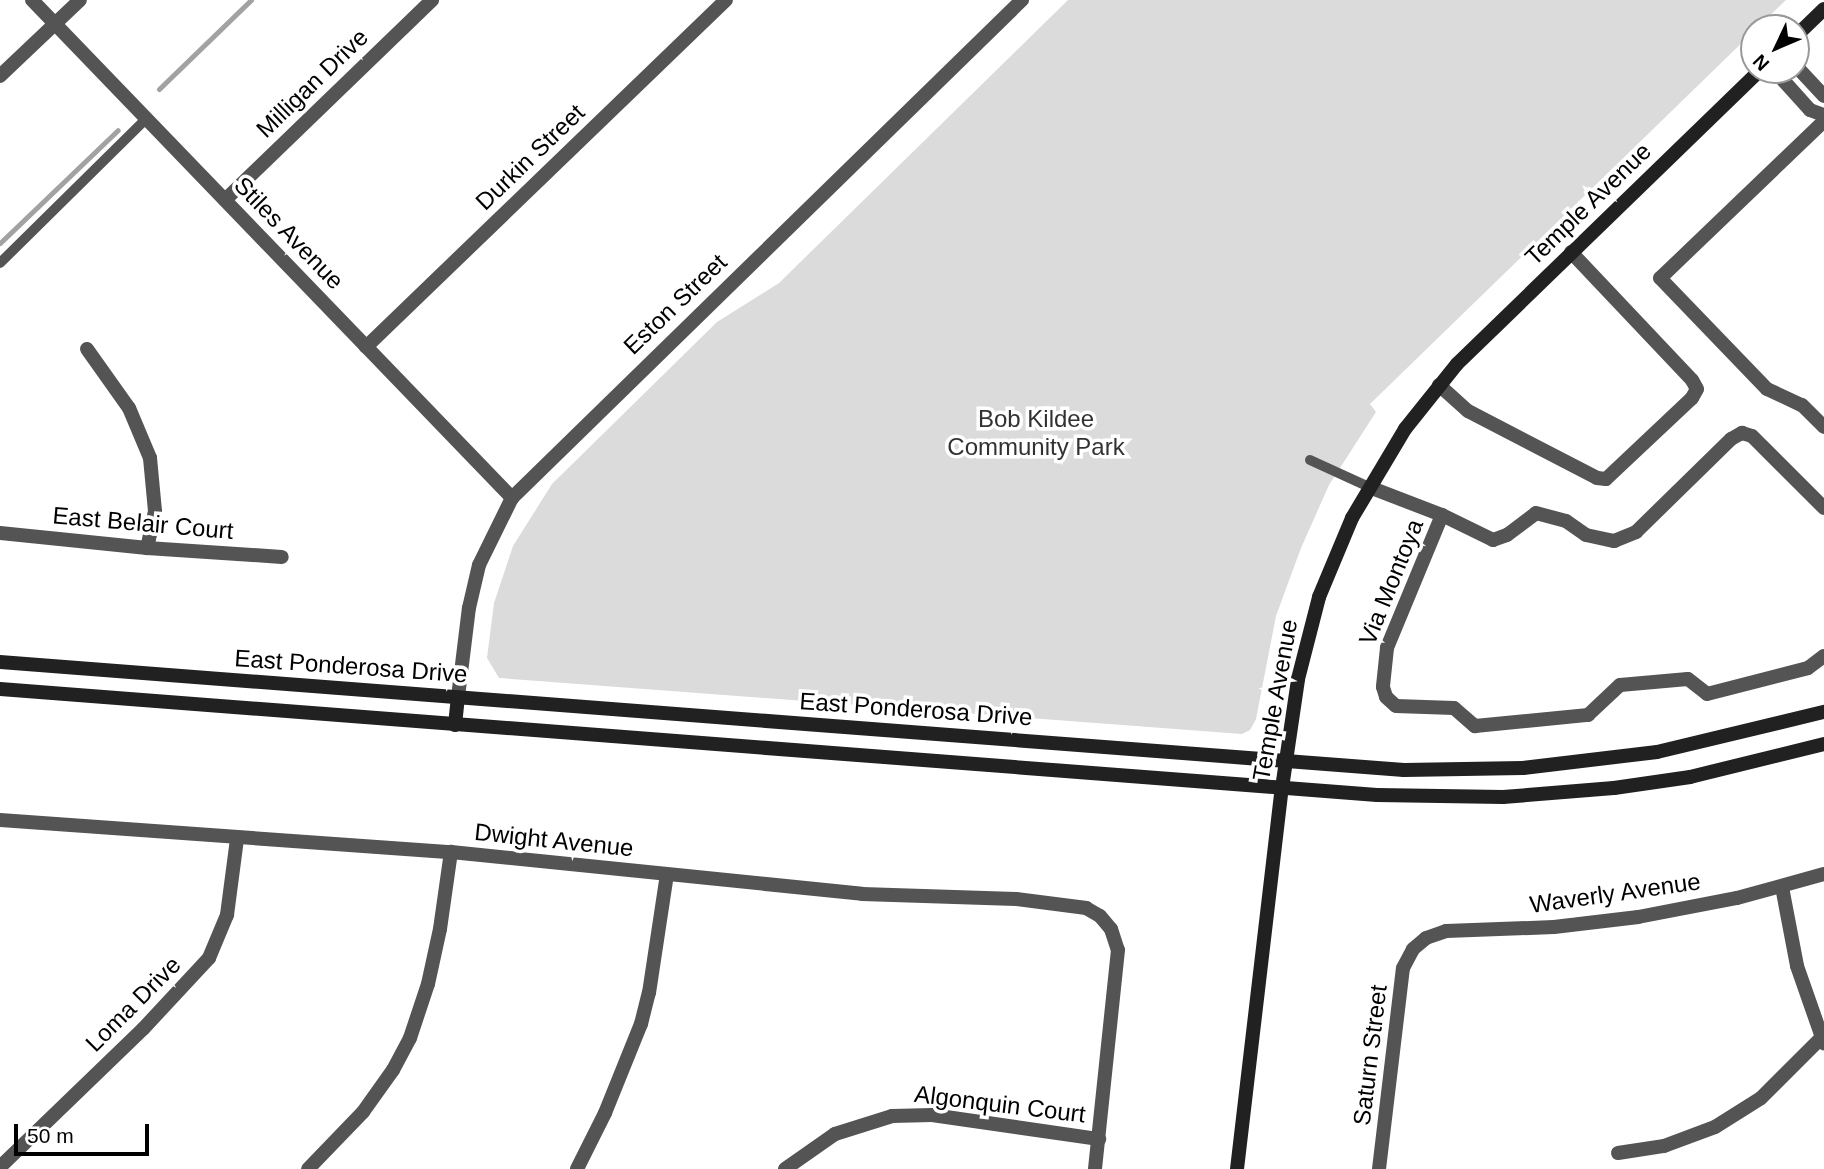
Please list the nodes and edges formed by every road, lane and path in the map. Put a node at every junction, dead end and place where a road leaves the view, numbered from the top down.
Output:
1 (32, 0) edge
2 (80, 0) edge
3 (432, 0) edge
4 (726, 0) edge
5 (1022, 0) edge
6 (1824, 9) edge
7 (1810, 22) edge
8 (55, 23) junction
9 (0, 76) edge
10 (1810, 81) edge
11 (1745, 84) edge
12 (1786, 84) edge
13 (1824, 96) edge
14 (1824, 115) edge
15 (146, 119) junction
16 (1824, 121) edge
17 (225, 200) junction
18 (1571, 252) junction
19 (0, 263) edge
20 (366, 347) junction
21 (87, 349) dead end
22 (1439, 385) junction
23 (1824, 427) edge
24 (1310, 460) dead end
25 (1369, 487) junction
26 (512, 498) junction
27 (1824, 508) edge
28 (1443, 514) junction
29 (0, 533) edge
30 (147, 548) junction
31 (282, 557) dead end
32 (1824, 656) edge
33 (0, 662) edge
34 (0, 689) edge
35 (458, 697) junction
36 (1824, 712) edge
37 (455, 725) junction
38 (1824, 744) edge
39 (1286, 761) junction
40 (1282, 788) junction
41 (0, 820) edge
42 (237, 839) junction
43 (451, 852) junction
44 (667, 874) junction
45 (1824, 874) edge
46 (1782, 887) junction
47 (1413, 949) joint
48 (1823, 1041) edge
49 (1098, 1139) junction
50 (1618, 1153) dead end
51 (0, 1167) edge
52 (308, 1169) edge
53 (577, 1169) edge
54 (785, 1169) edge
55 (1095, 1169) edge
56 (1237, 1169) edge
57 (1379, 1169) edge

1 - 8 street, Stiles Avenue
2 - 8 street
3 - 17 street, Milligan Drive
4 - 20 street, Durkin Street
5 - 26 street, Eston Street
6 - 7 main road
8 - 9 street
8 - 15 street, Stiles Avenue
10 - 13 street
11 - 18 main road, Temple Avenue
12 - 14 street
15 - 17 street, Stiles Avenue
15 - 19 lane
16 - 23 street
17 - 20 street, Stiles Avenue
18 - 22 main road, Temple Avenue
18 - 22 street
20 - 26 street, Stiles Avenue
21 - 30 street
22 - 25 main road, Temple Avenue
24 - 25 lane
25 - 28 street, Via Montoya
25 - 39 main road, Temple Avenue
26 - 35 street, Eston Street
27 - 28 street, Via Montoya
28 - 32 street, Via Montoya
29 - 30 street, East Belair Court
30 - 31 street, East Belair Court
33 - 35 main road, East Ponderosa Drive
34 - 37 main road, East Ponderosa Drive
35 - 37 main road
35 - 39 main road, East Ponderosa Drive
36 - 39 main road, East Ponderosa Drive
37 - 40 main road, East Ponderosa Drive
38 - 40 main road, East Ponderosa Drive
39 - 40 main road, Temple Avenue
40 - 56 main road, Temple Avenue
41 - 42 street, Dwight Avenue
42 - 43 street, Dwight Avenue
42 - 51 street, Loma Drive
43 - 44 street, Dwight Avenue
43 - 52 street
44 - 49 street, Dwight Avenue
44 - 53 street
45 - 46 street, Waverly Avenue
46 - 47 street, Waverly Avenue
46 - 48 street
47 - 57 street, Saturn Street
48 - 50 street
49 - 54 street, Algonquin Court
49 - 55 street

